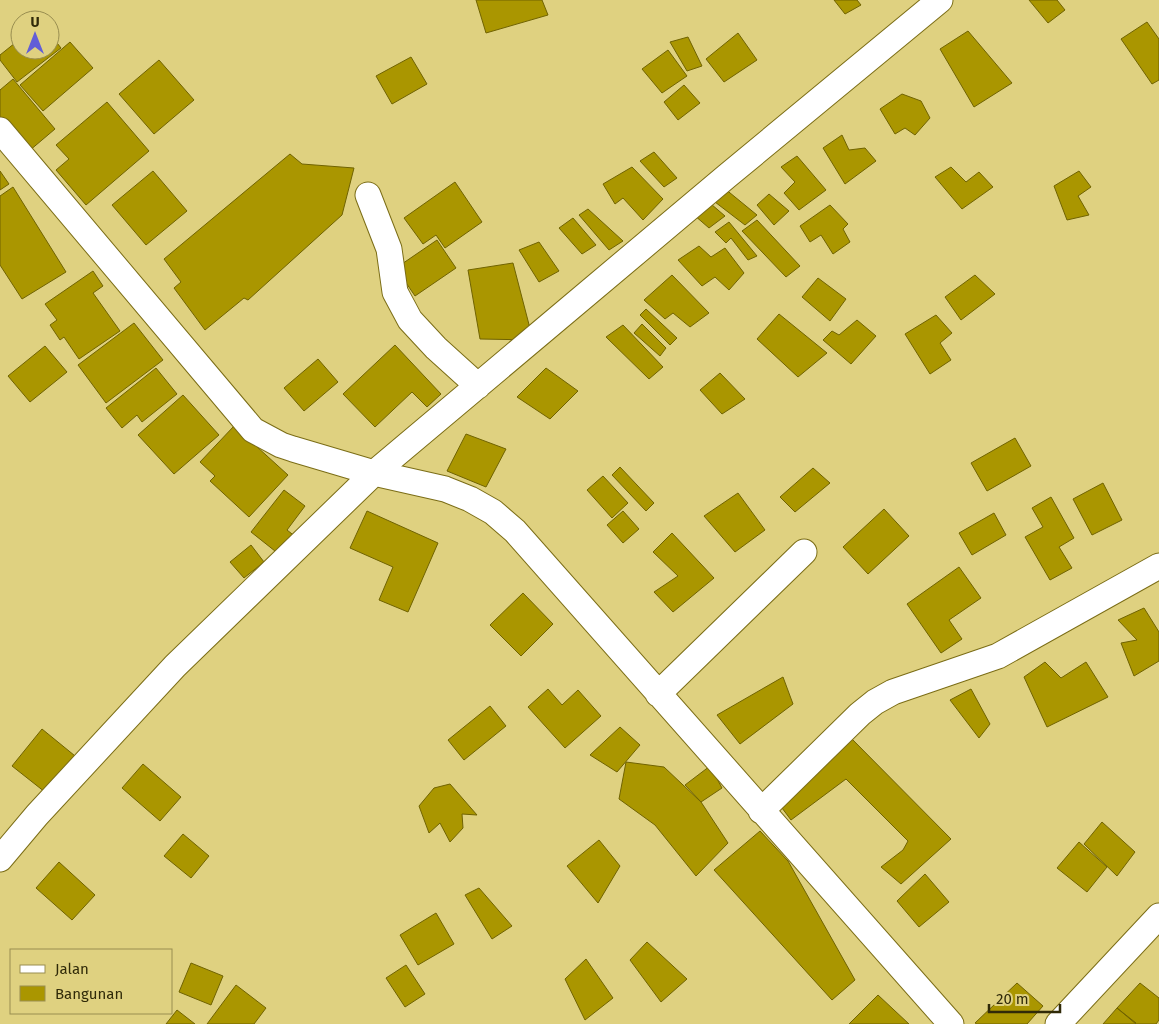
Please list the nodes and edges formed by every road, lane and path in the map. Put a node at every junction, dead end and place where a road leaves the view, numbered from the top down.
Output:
1 (940, 0) edge
2 (0, 130) edge
3 (368, 195) dead end
4 (478, 386) junction
5 (374, 473) junction
6 (804, 552) dead end
7 (1159, 566) edge
8 (658, 694) junction
9 (761, 811) junction
10 (0, 859) edge
11 (1159, 916) edge
12 (951, 1024) edge
13 (1058, 1024) edge

1 - 4 street
2 - 5 street
3 - 4 street
4 - 5 street
5 - 8 street
5 - 10 street
6 - 8 street
7 - 9 street
8 - 9 street
9 - 12 street
11 - 13 street

